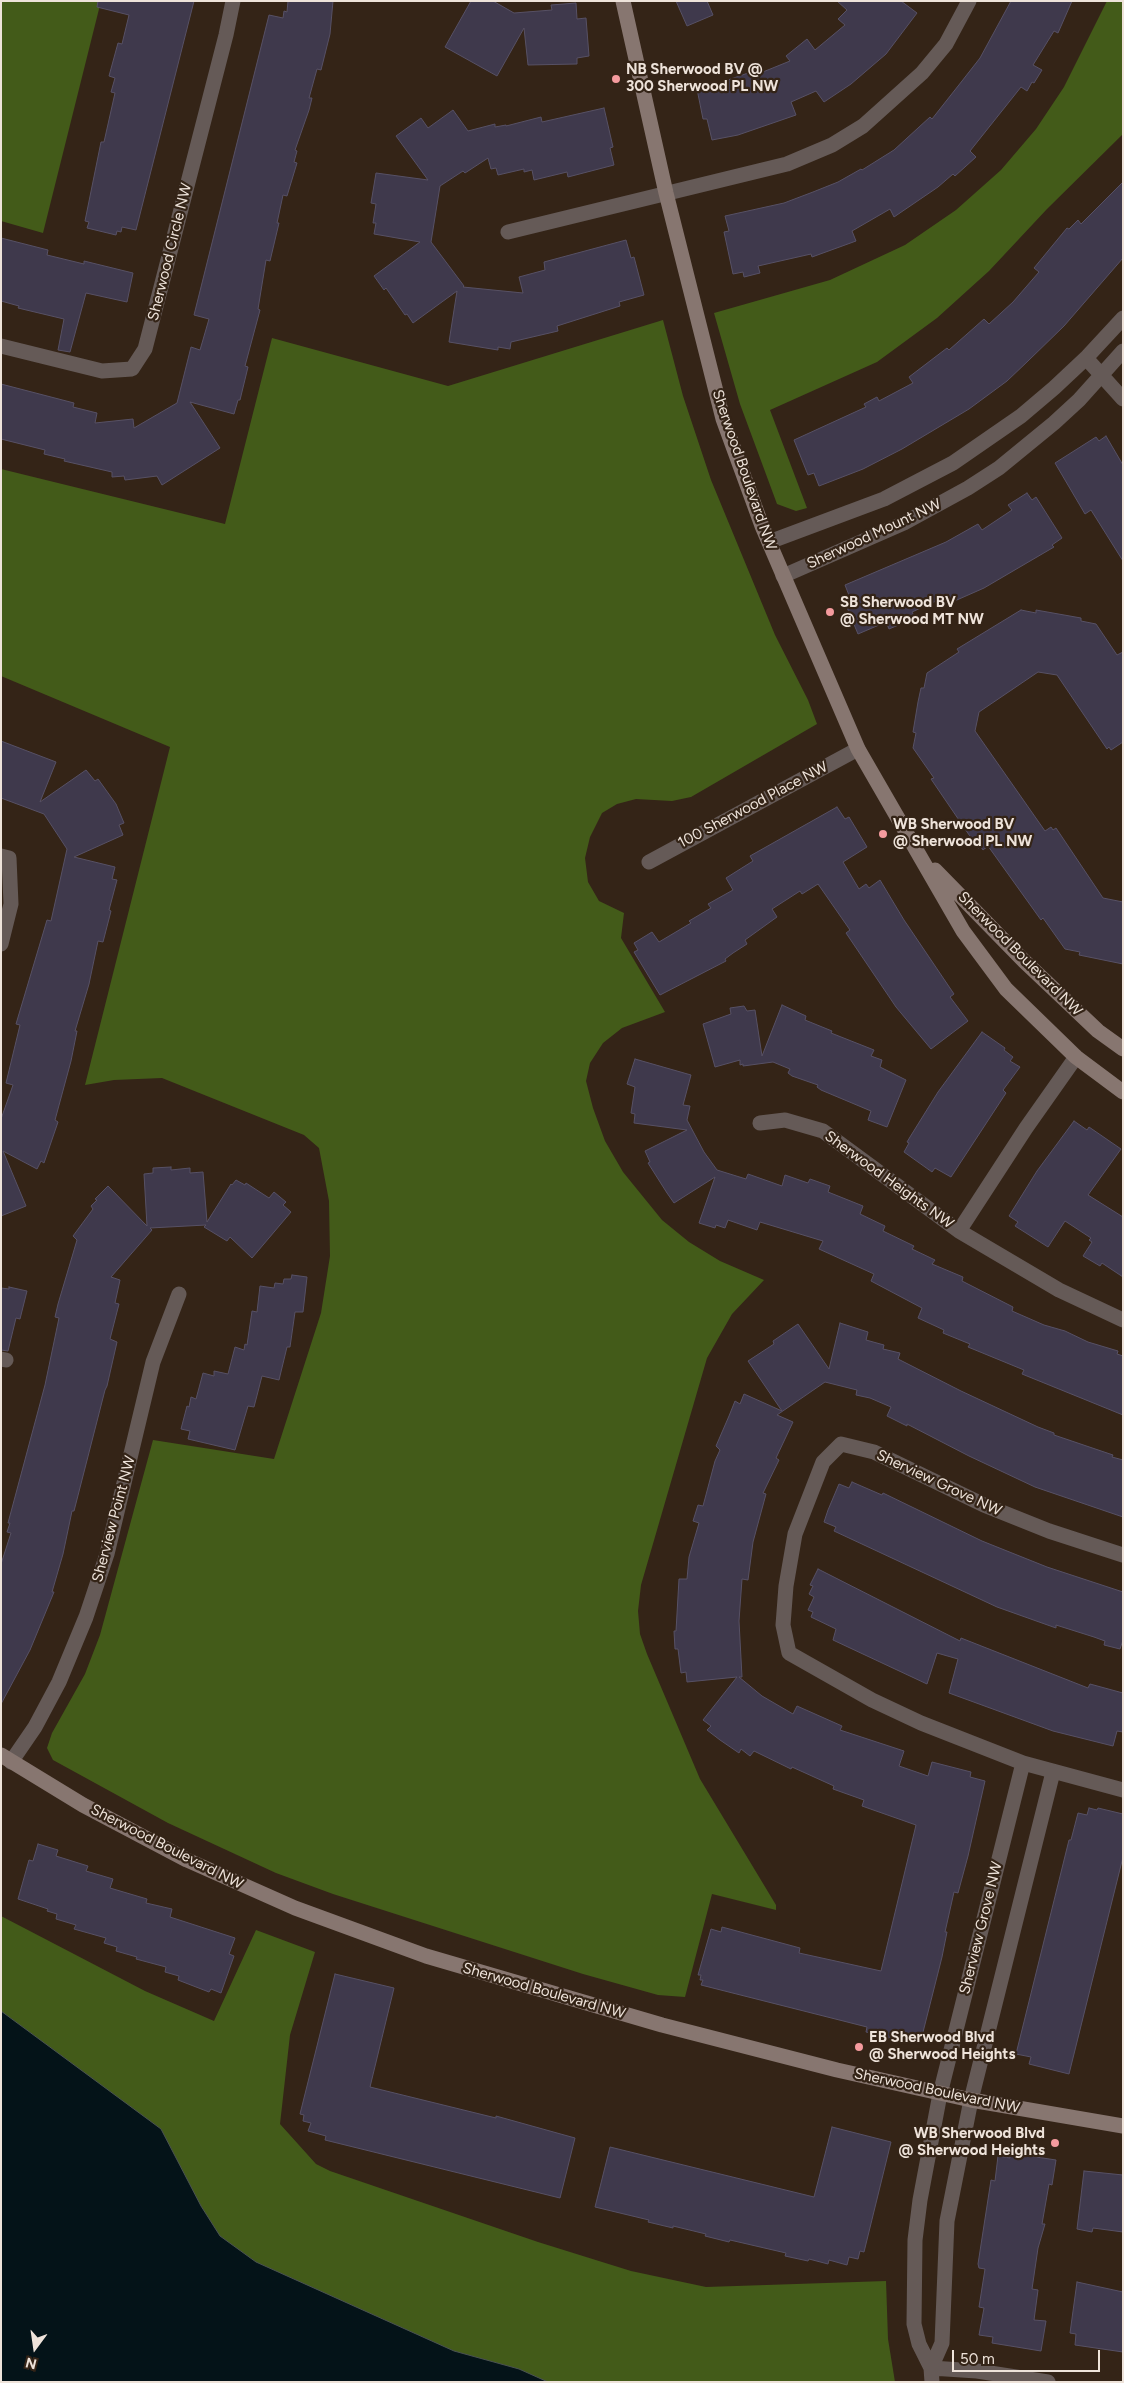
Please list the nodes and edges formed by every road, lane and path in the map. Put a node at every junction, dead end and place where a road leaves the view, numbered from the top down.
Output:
1 (233, 1) edge
2 (623, 1) edge
3 (969, 1) edge
4 (666, 193) junction
5 (508, 232) dead end
6 (1123, 318) edge
7 (1, 346) edge
8 (1123, 352) edge
9 (1086, 358) junction
10 (1102, 375) junction
11 (1123, 399) edge
12 (769, 542) junction
13 (782, 576) junction
14 (858, 749) junction
15 (920, 855) junction
16 (1, 856) edge
17 (649, 862) dead end
18 (1, 944) edge
19 (1123, 1049) edge
20 (1076, 1057) junction
21 (1123, 1092) edge
22 (760, 1123) dead end
23 (959, 1231) junction
24 (179, 1294) dead end
25 (1123, 1320) edge
26 (1123, 1555) edge
27 (6, 1759) edge
28 (1022, 1763) junction
29 (1053, 1772) junction
30 (1123, 1790) edge
31 (940, 2094) junction
32 (971, 2100) junction
33 (1123, 2126) edge
34 (932, 2375) edge
35 (1048, 2382) edge

1 - 7 street, Sherwood Circle NW
2 - 4 street, Sherwood Boulevard NW
3 - 4 street
4 - 5 street
4 - 12 street, Sherwood Boulevard NW
6 - 9 street, Sherwood Mount NW
8 - 10 street, Sherwood Mount NW
9 - 10 street
9 - 12 street, Sherwood Mount NW
10 - 11 street
10 - 13 street, Sherwood Mount NW
12 - 13 street, Sherwood Boulevard NW
13 - 14 street, Sherwood Boulevard NW
14 - 15 street, Sherwood Boulevard NW
14 - 17 street, 100 Sherwood Place NW
15 - 19 street, Sherwood Boulevard NW
15 - 20 street, Sherwood Boulevard NW
16 - 18 street
20 - 21 street, Sherwood Boulevard NW
20 - 23 street, Sherwood Heights NW
22 - 23 street, Sherwood Heights NW
23 - 25 street, Sherwood Heights NW
24 - 27 street, Sherview Point NW
26 - 28 street, Sherview Grove NW
27 - 31 street, Sherwood Boulevard NW
28 - 29 street, Sherview Grove NW
28 - 31 street, Sherview Grove NW
29 - 30 street, Sherview Grove NW
29 - 32 street
31 - 32 street, Sherwood Boulevard NW
31 - 34 street, Sherview Grove NW
32 - 33 street, Sherwood Boulevard NW
32 - 34 street
34 - 35 street

